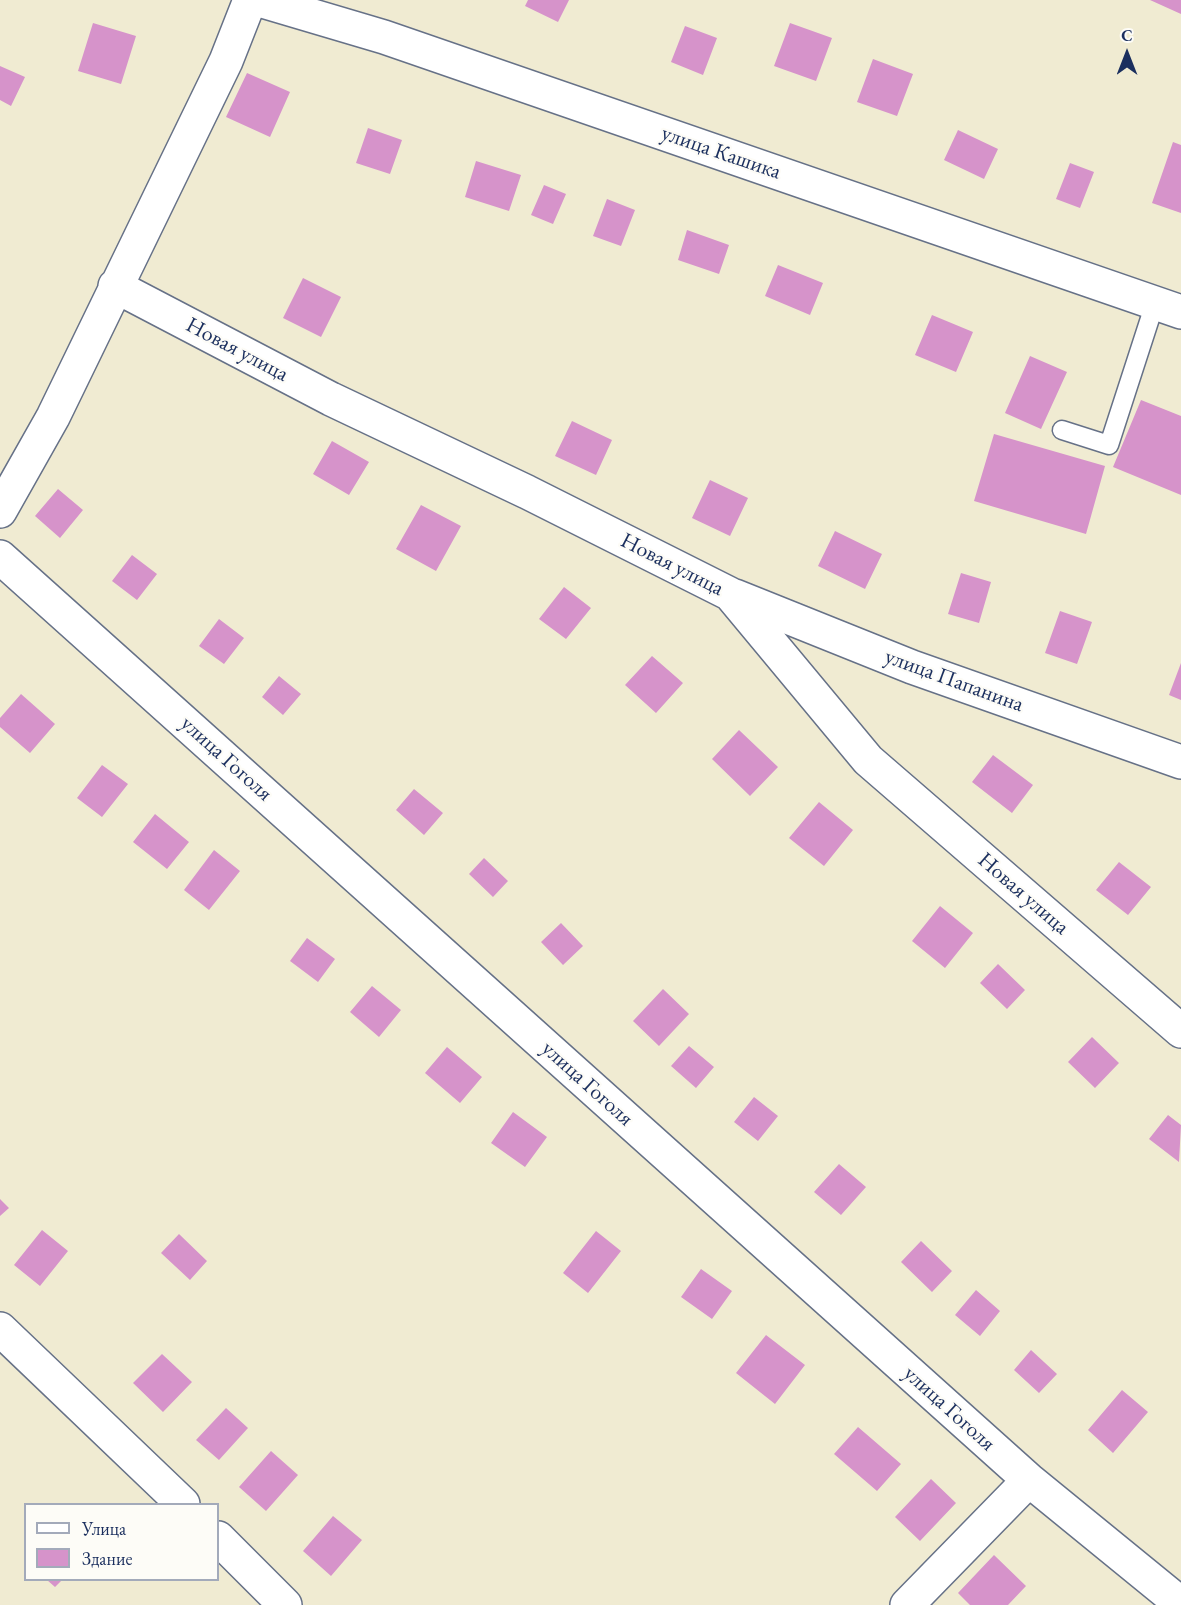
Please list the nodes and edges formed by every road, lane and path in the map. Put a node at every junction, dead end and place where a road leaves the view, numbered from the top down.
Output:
1 (250, 0) edge
2 (259, 0) edge
3 (115, 286) junction
4 (1168, 308) edge
5 (1062, 430) dead end
6 (0, 511) edge
7 (0, 557) edge
8 (730, 594) junction
9 (1181, 762) edge
10 (1181, 1031) edge
11 (0, 1329) edge
12 (1029, 1480) junction
13 (182, 1503) edge
14 (219, 1539) edge
15 (1181, 1604) edge
16 (285, 1605) edge
17 (907, 1605) edge

1 - 3 main road
2 - 4 main road, улица Кашика
3 - 6 main road
3 - 8 main road, Новая улица
4 - 5 lane
7 - 12 main road, улица Гоголя
8 - 9 main road, улица Папанина
8 - 10 main road, Новая улица
11 - 13 main road
12 - 15 main road, улица Гоголя
12 - 17 main road
14 - 16 main road

